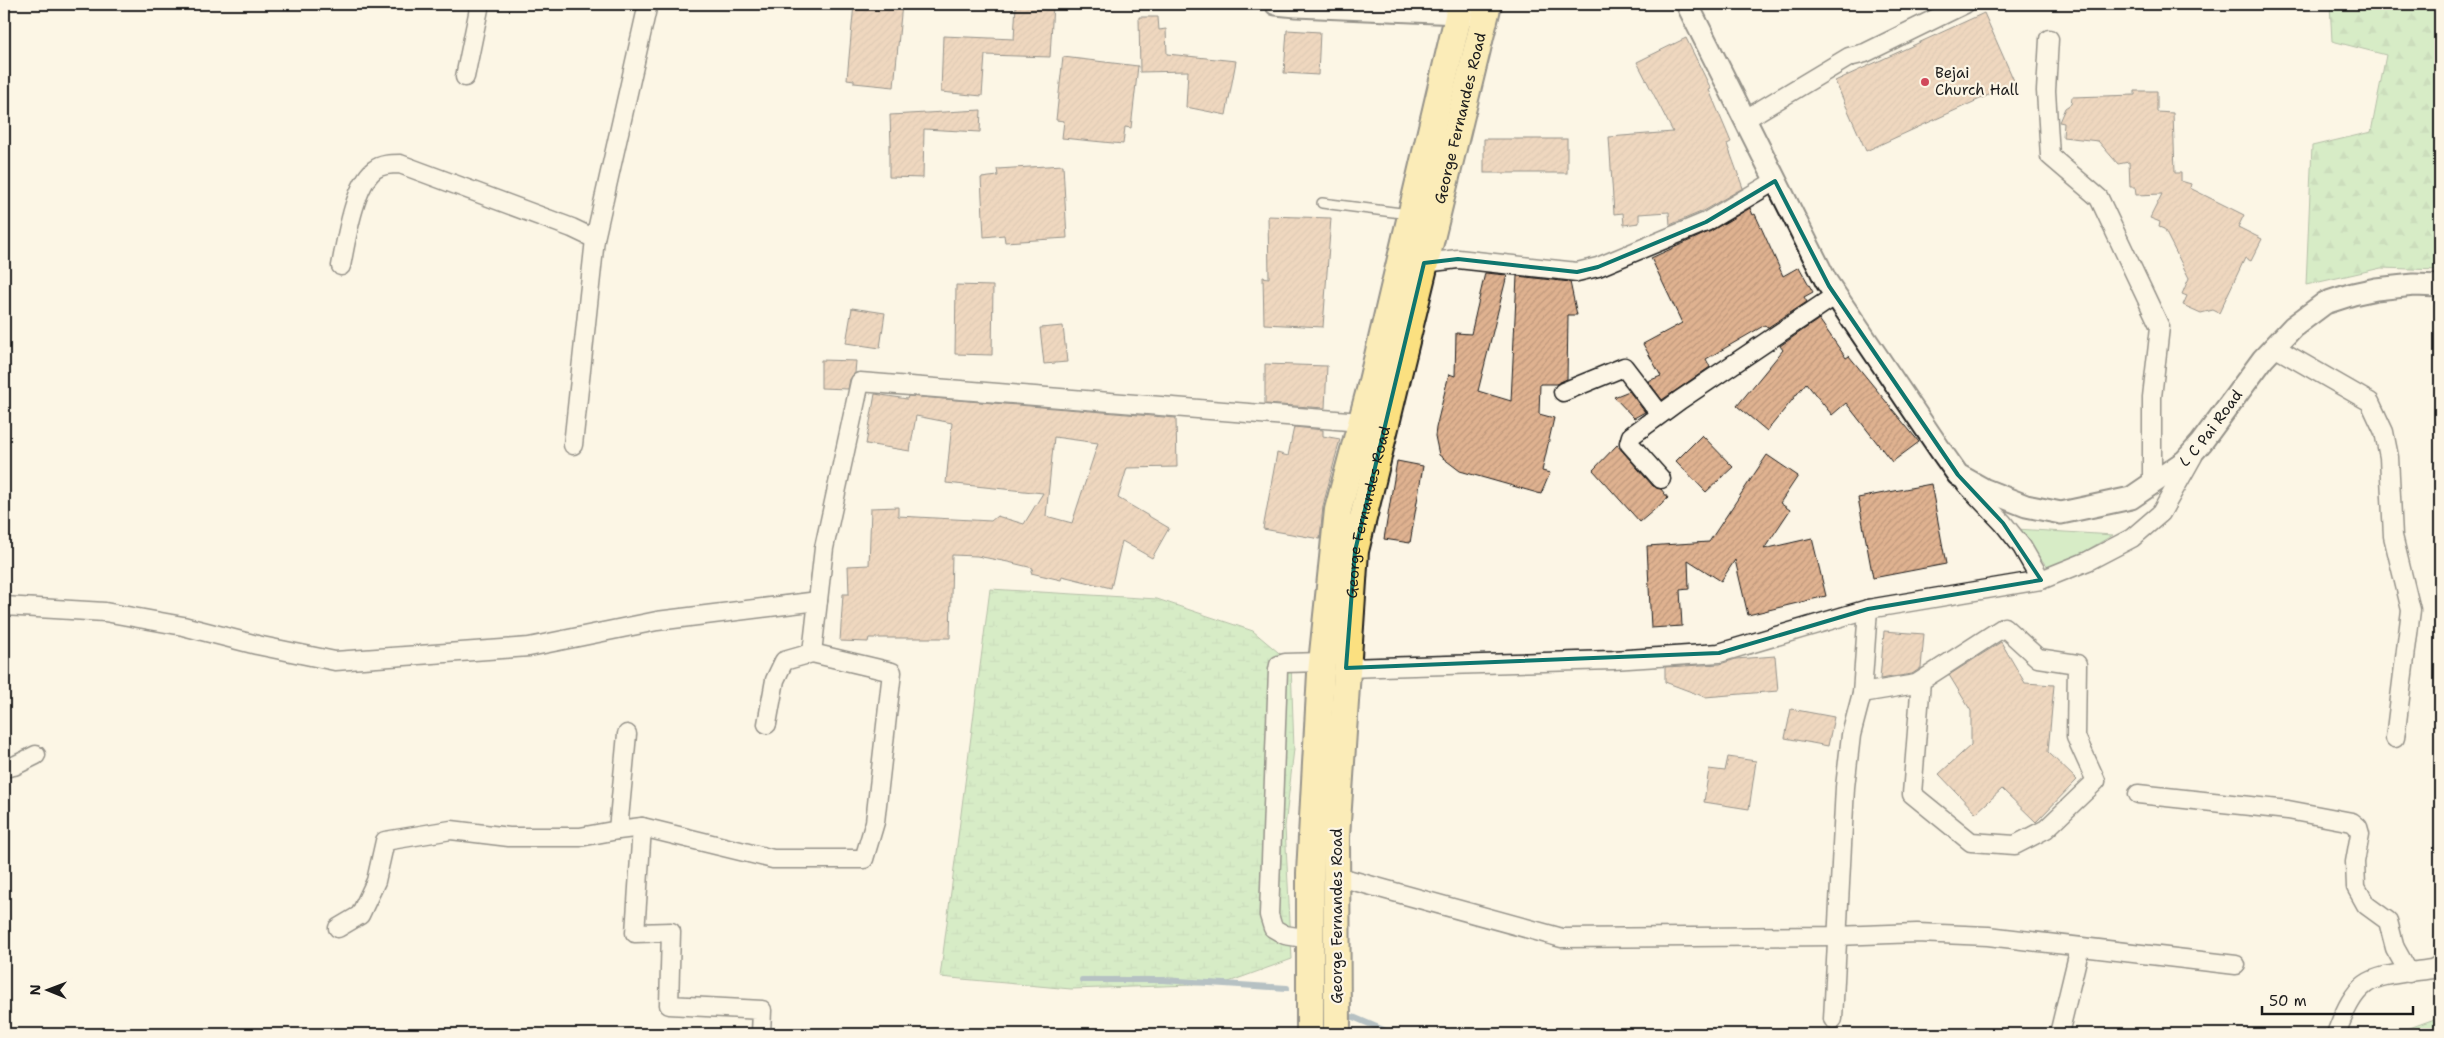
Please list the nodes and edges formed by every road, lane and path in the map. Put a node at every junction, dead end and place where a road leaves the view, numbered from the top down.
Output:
1 (480, 4) edge
2 (648, 4) edge
3 (1276, 4) edge
4 (1688, 4) edge
5 (1966, 4) edge
6 (1311, 5) edge
7 (1460, 8) edge
8 (1487, 10) edge
9 (2048, 39) dead end
10 (465, 77) dead end
11 (1744, 120) junction
12 (1775, 181) junction
13 (1322, 203) dead end
14 (1411, 215) junction
15 (594, 239) junction
16 (1424, 263) junction
17 (341, 266) dead end
18 (2440, 286) edge
19 (1836, 295) junction
20 (2274, 347) junction
21 (1563, 392) dead end
22 (1660, 414) junction
23 (1361, 422) junction
24 (2201, 443) junction
25 (573, 445) dead end
26 (1958, 475) junction
27 (1661, 479) dead end
28 (2152, 483) junction
29 (2041, 580) junction
30 (818, 601) junction
31 (4, 606) edge
32 (1868, 609) junction
33 (812, 653) junction
34 (1334, 665) junction
35 (1921, 681) junction
36 (1862, 693) junction
37 (767, 724) dead end
38 (627, 734) dead end
39 (2396, 738) dead end
40 (36, 755) dead end
41 (4, 768) edge
42 (2138, 794) dead end
43 (642, 827) junction
44 (618, 830) junction
45 (1336, 876) junction
46 (338, 928) dead end
47 (1836, 936) junction
48 (1310, 939) junction
49 (2080, 947) junction
50 (2236, 965) dead end
51 (2440, 966) edge
52 (2409, 973) junction
53 (1833, 1019) dead end
54 (761, 1034) edge
55 (1310, 1034) edge
56 (1337, 1034) edge
57 (2059, 1034) edge
58 (2336, 1034) edge

1 - 10 street
2 - 15 street
3 - 6 street
4 - 11 street
5 - 11 street
6 - 7 street
7 - 8 street
7 - 14 main road, George Fernandes Road
8 - 16 main road, George Fernandes Road
9 - 28 street
11 - 12 street
12 - 16 street
12 - 19 street
13 - 14 lane
14 - 23 main road, George Fernandes Road
15 - 17 street
15 - 25 street
16 - 34 main road, George Fernandes Road
18 - 20 street, L C Pai Road
19 - 22 street
19 - 26 street
20 - 24 street, L C Pai Road
20 - 39 street
21 - 22 street
22 - 27 street
23 - 30 street
23 - 34 main road, George Fernandes Road
24 - 28 street, L C Pai Road
24 - 29 street
26 - 28 street, L C Pai Road
26 - 29 street
29 - 32 street
30 - 31 street
30 - 33 street
32 - 34 street
32 - 36 street
33 - 37 street
33 - 43 street
34 - 45 main road, George Fernandes Road
34 - 48 main road, George Fernandes Road
34 - 48 street
35 - 35 street
35 - 36 street
36 - 47 street
38 - 44 street
40 - 41 street
42 - 52 street
43 - 44 street
43 - 54 street
44 - 46 street
45 - 47 street
45 - 56 main road, George Fernandes Road
47 - 49 street
47 - 53 street
48 - 55 main road, George Fernandes Road
49 - 50 street
49 - 57 street
51 - 52 street
52 - 58 street

